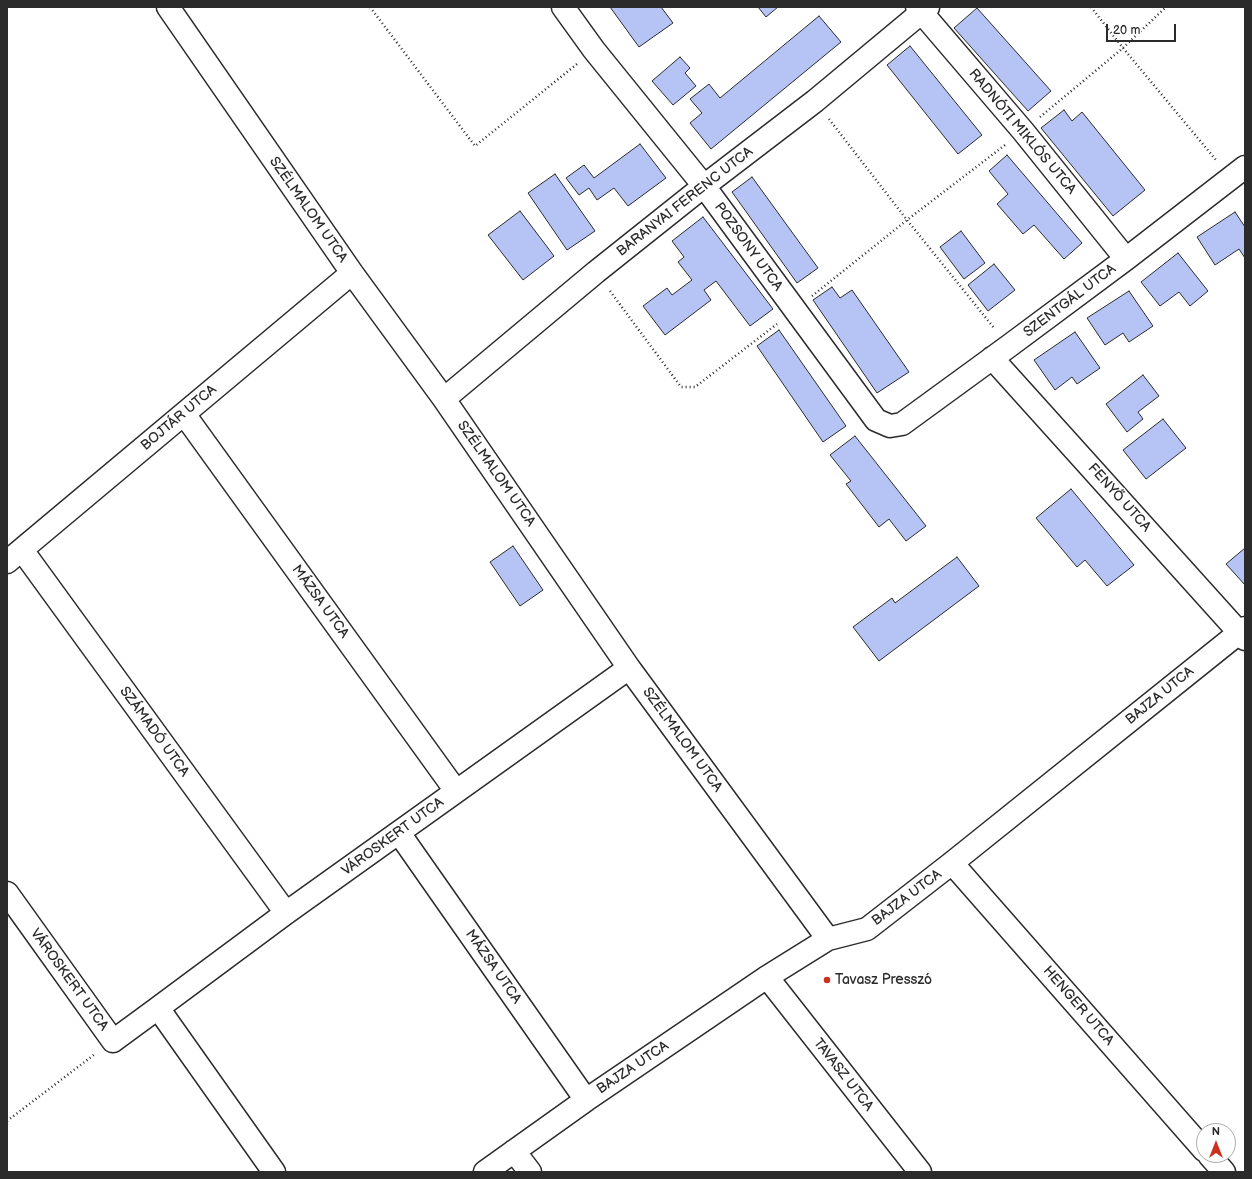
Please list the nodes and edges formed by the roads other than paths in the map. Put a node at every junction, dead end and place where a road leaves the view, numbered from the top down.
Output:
1 (168, 7) edge
2 (562, 7) edge
3 (922, 9) edge
4 (1238, 173) edge
5 (704, 186) junction
6 (1126, 259) junction
7 (352, 274) junction
8 (1000, 352) junction
9 (444, 399) junction
10 (184, 414) junction
11 (890, 426) joint
12 (15, 556) edge
13 (1243, 633) edge
14 (629, 668) junction
15 (456, 791) junction
16 (399, 833) junction
17 (952, 863) junction
18 (7, 893) edge
19 (286, 913) junction
20 (828, 939) junction
21 (767, 977) junction
22 (158, 1008) junction
23 (586, 1100) junction
24 (1196, 1141) edge
25 (514, 1150) junction
26 (1216, 1163) edge
27 (274, 1172) edge
28 (485, 1172) edge
29 (530, 1172) edge
30 (920, 1172) edge
31 (1224, 1172) edge

1 - 7 street, SZÉLMALOM UTCA
2 - 5 street, POZSONY UTCA
3 - 5 street, BARANYAI FERENC UTCA
3 - 6 street, RADNÓTI MIKLÓS UTCA
4 - 6 street, SZENTGÁL UTCA
5 - 9 street, BARANYAI FERENC UTCA
5 - 11 street, POZSONY UTCA
6 - 8 street, SZENTGÁL UTCA
7 - 9 street, SZÉLMALOM UTCA
7 - 10 street, BOJTÁR UTCA
8 - 11 street, SZENTGÁL UTCA
8 - 13 street, FENYŐ UTCA
9 - 14 street, SZÉLMALOM UTCA
10 - 12 street, BOJTÁR UTCA
10 - 15 street, MÁZSA UTCA
12 - 19 street, SZÁMADÓ UTCA
13 - 17 street, BAJZA UTCA
14 - 15 street, VÁROSKERT UTCA
14 - 20 street, SZÉLMALOM UTCA
15 - 16 street, VÁROSKERT UTCA
16 - 19 street, VÁROSKERT UTCA
16 - 23 street, MÁZSA UTCA
17 - 20 street, BAJZA UTCA
17 - 24 street, HENGER UTCA
18 - 22 street, VÁROSKERT UTCA
19 - 22 street, VÁROSKERT UTCA
20 - 21 street, BAJZA UTCA
21 - 23 street, BAJZA UTCA
21 - 30 street, TAVASZ UTCA
22 - 27 street
23 - 25 street, BAJZA UTCA
25 - 28 street, BAJZA UTCA
25 - 29 street
26 - 31 street

